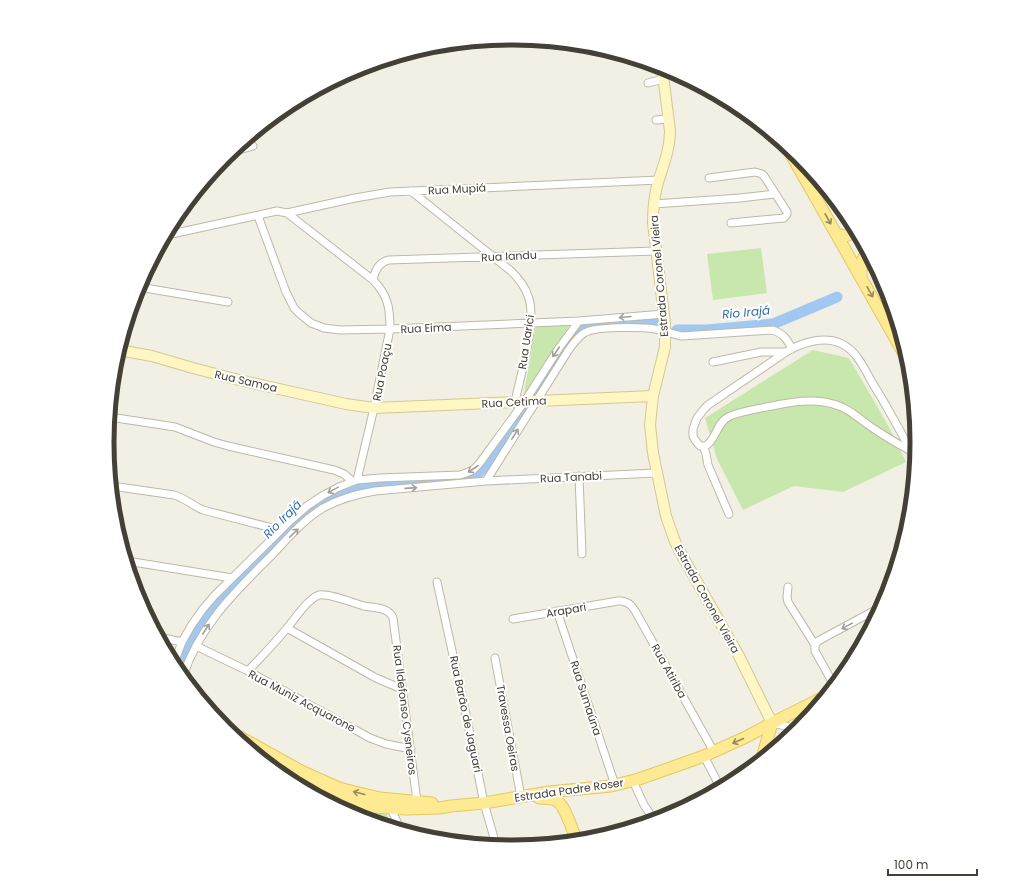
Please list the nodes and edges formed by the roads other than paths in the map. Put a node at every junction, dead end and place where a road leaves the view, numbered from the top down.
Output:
1 (663, 74) edge
2 (663, 79) junction
3 (648, 83) dead end
4 (668, 119) junction
5 (656, 120) dead end
6 (253, 146) dead end
7 (245, 148) edge
8 (797, 166) edge
9 (709, 178) dead end
10 (659, 180) junction
11 (411, 191) junction
12 (775, 194) junction
13 (654, 204) junction
14 (287, 213) junction
15 (258, 216) junction
16 (731, 223) dead end
17 (174, 233) edge
18 (836, 234) junction
19 (850, 234) edge
20 (656, 251) junction
21 (493, 256) junction
22 (864, 257) edge
23 (861, 276) junction
24 (373, 280) junction
25 (146, 288) edge
26 (228, 302) dead end
27 (664, 314) junction
28 (579, 321) junction
29 (531, 323) junction
30 (390, 329) junction
31 (665, 332) junction
32 (895, 338) edge
33 (789, 350) junction
34 (125, 351) edge
35 (713, 362) dead end
36 (653, 396) junction
37 (536, 401) junction
38 (520, 402) junction
39 (374, 408) junction
40 (115, 418) edge
41 (702, 446) junction
42 (910, 449) edge
43 (910, 450) edge
44 (656, 473) junction
45 (579, 476) junction
46 (354, 480) junction
47 (486, 481) junction
48 (117, 487) edge
49 (728, 514) dead end
50 (280, 530) junction
51 (582, 554) dead end
52 (133, 562) edge
53 (232, 578) junction
54 (437, 582) dead end
55 (788, 587) dead end
56 (618, 601) joint
57 (557, 611) junction
58 (872, 611) edge
59 (514, 619) dead end
60 (287, 628) junction
61 (167, 639) edge
62 (182, 642) junction
63 (815, 645) junction
64 (196, 646) junction
65 (177, 656) edge
66 (495, 658) dead end
67 (185, 669) edge
68 (248, 671) junction
69 (831, 679) edge
70 (402, 689) junction
71 (813, 703) edge
72 (772, 723) junction
73 (790, 727) edge
74 (257, 747) edge
75 (410, 749) junction
76 (765, 749) edge
77 (709, 754) junction
78 (633, 781) junction
79 (719, 782) edge
80 (310, 785) edge
81 (613, 785) junction
82 (522, 797) junction
83 (417, 801) junction
84 (377, 802) junction
85 (484, 803) junction
86 (451, 806) junction
87 (391, 809) junction
88 (370, 814) edge
89 (566, 814) junction
90 (651, 815) edge
91 (398, 823) edge
92 (574, 835) edge
93 (494, 839) edge

1 - 2 street, Estrada Coronel Vieira
2 - 3 street
2 - 4 street, Estrada Coronel Vieira
4 - 5 street
4 - 10 street, Estrada Coronel Vieira
6 - 7 street
8 -> 18 main road
9 - 12 street
10 - 11 street, Rua Mupiá
10 - 13 street, Estrada Coronel Vieira
11 - 14 street, Rua Mupiá
11 - 21 street, Rua Uarici
12 - 13 street
12 - 16 street
13 - 20 street, Estrada Coronel Vieira
14 - 15 street, Rua Mupiá
14 - 24 street, Rua Poaçu
15 - 17 street, Rua Mupiá
15 - 30 street, Rua Eima
18 - 19 main road
18 - 23 main road
20 - 21 street, Rua Iandu
20 - 27 street, Estrada Coronel Vieira
21 - 24 street, Rua Iandu
21 - 29 street, Rua Uarici
22 - 23 main road
23 -> 32 main road
24 - 30 street, Rua Poaçu
25 - 26 street
27 -> 28 street, Rua Eima
27 - 31 street, Estrada Coronel Vieira
28 - 29 street, Rua Eima
28 -> 38 street
29 - 30 street, Rua Eima
29 - 38 street, Rua Uarici
30 - 39 street, Rua Poaçu
31 - 33 street
31 - 36 street, Estrada Coronel Vieira
31 - 37 street
33 - 35 street
33 - 41 street
33 - 42 street
34 - 39 street, Rua Samoa
36 - 37 street, Rua Cetima
36 - 44 street, Estrada Coronel Vieira
37 - 38 street, Rua Cetima
47 -> 37 street
38 - 39 street, Rua Cetima
38 -> 46 street
39 - 46 street, Rua Poaçu
40 - 46 street
41 - 43 street
41 - 49 street
44 - 45 street, Rua Tanabi
44 - 72 street, Estrada Coronel Vieira
45 - 47 street, Rua Tanabi
45 - 51 street
46 -> 50 street
64 -> 47 street, Rua Tanabi
48 - 50 street
50 - 53 street
52 - 53 street
53 - 62 street
54 - 85 street, Rua Barão de Jaguari
55 - 63 street
56 - 57 street, Arapari
56 - 77 street, Rua Atiriba
57 - 59 street, Arapari
57 - 81 street, Rua Sumaúna
58 -> 63 street
60 - 68 street
60 - 70 street
60 - 70 street, Rua Ildefonso Cysneiros
61 - 62 street
62 - 65 street
63 - 69 street
64 - 67 street, Rua Tanabi
64 - 68 street, Rua Muniz Acquarone
66 - 82 street, Travessa Oeiras
68 - 75 street, Rua Muniz Acquarone
70 - 75 street, Rua Ildefonso Cysneiros
71 - 72 main road, Estrada Padre Roser
72 - 73 street
72 - 76 main road
72 -> 77 main road, Estrada Padre Roser
84 -> 74 main road, Estrada Padre Roser
75 - 83 street, Rua Ildefonso Cysneiros
77 - 78 main road, Estrada Padre Roser
77 - 79 street, Rua Atiriba
78 - 81 main road, Estrada Padre Roser
78 - 90 street
80 - 84 main road, Estrada Padre Roser
81 - 82 main road, Estrada Padre Roser
81 - 89 main road
82 - 85 main road, Estrada Padre Roser
82 - 89 main road
83 - 84 main road, Estrada Padre Roser
83 - 86 main road, Estrada Padre Roser
84 - 87 main road, Estrada Padre Roser
84 - 88 street
85 - 86 main road, Estrada Padre Roser
85 - 93 street, Rua Barão de Jaguari
86 - 87 main road, Estrada Padre Roser
87 - 91 street
89 - 92 main road

